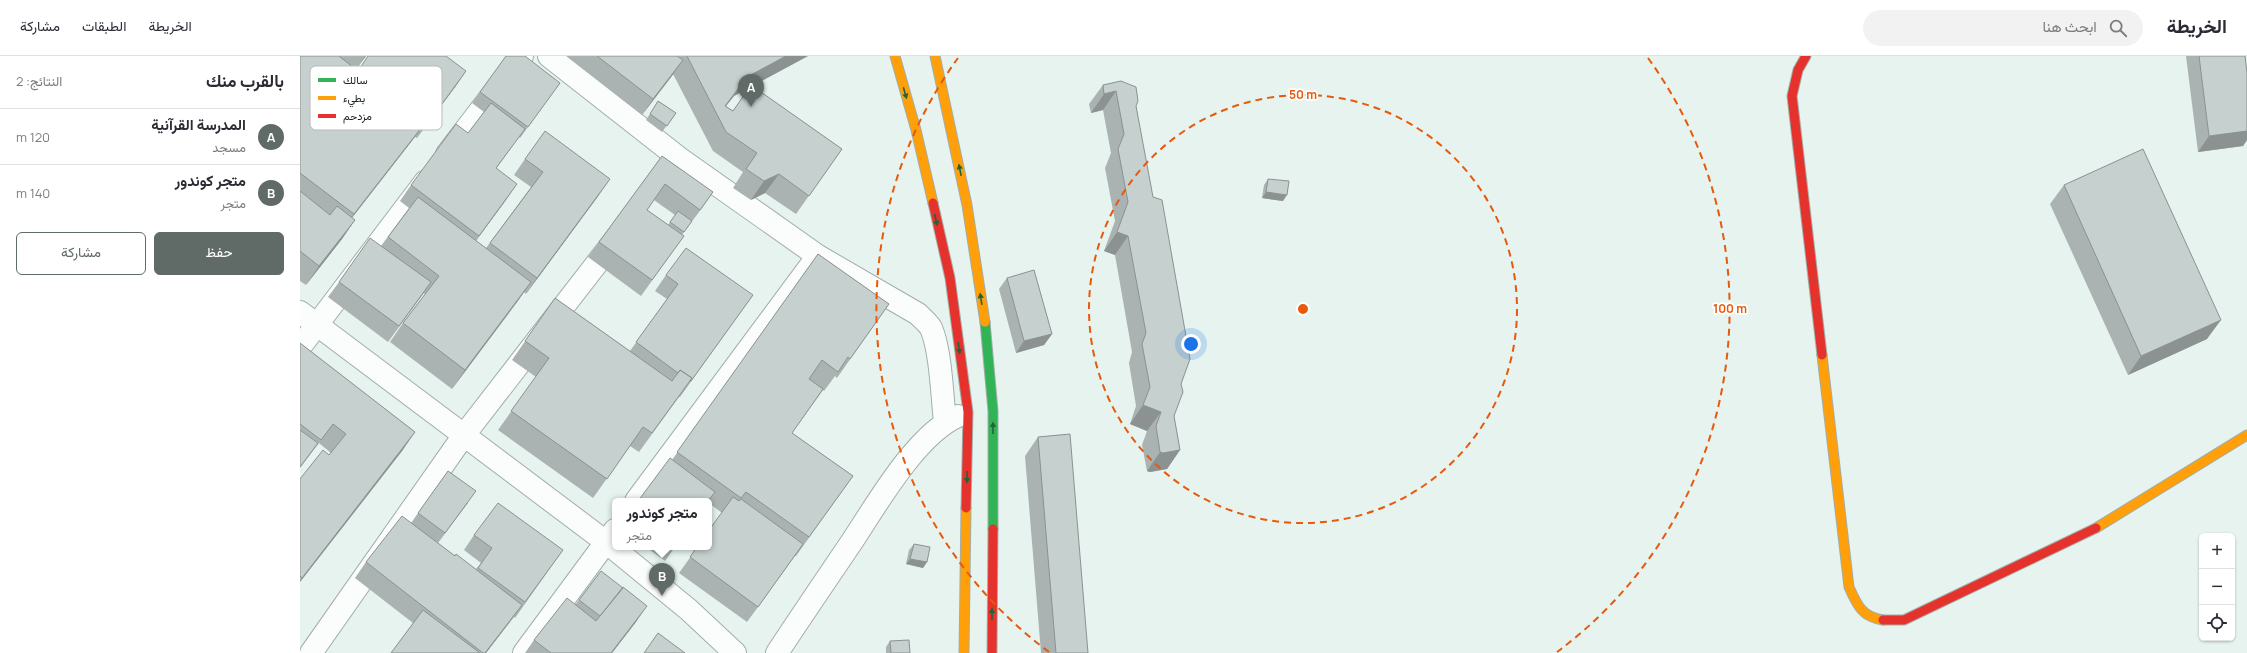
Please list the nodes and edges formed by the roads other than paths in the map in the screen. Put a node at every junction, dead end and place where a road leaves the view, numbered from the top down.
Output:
1 (522, 56) edge
2 (895, 56) edge
3 (935, 56) edge
4 (1806, 56) edge
5 (552, 57) edge
6 (679, 158) junction
7 (644, 202) edge
8 (630, 221) edge
9 (818, 256) junction
10 (308, 318) edge
11 (300, 347) edge
12 (968, 412) junction
13 (945, 422) junction
14 (464, 435) junction
15 (2247, 435) edge
16 (638, 498) edge
17 (610, 536) edge
18 (625, 550) edge
19 (311, 653) edge
20 (524, 653) edge
21 (734, 653) edge
22 (777, 653) edge
23 (964, 653) edge
24 (992, 653) edge

1 - 10 street
2 -> 12 main road
24 -> 3 main road
4 - 15 main road
5 - 6 street
6 - 7 street
6 - 9 street
8 - 14 street
9 - 13 street
9 - 16 street
10 - 11 street
10 - 14 street
12 - 13 street
12 -> 23 main road
13 - 22 street
14 - 17 street
14 - 19 street
17 - 20 street
18 - 21 street

